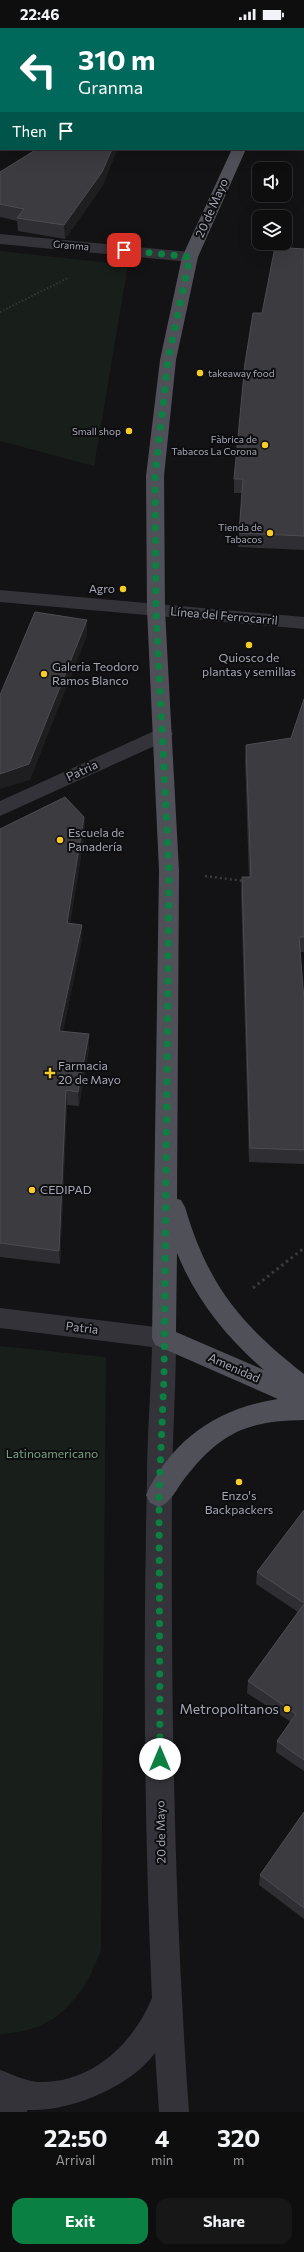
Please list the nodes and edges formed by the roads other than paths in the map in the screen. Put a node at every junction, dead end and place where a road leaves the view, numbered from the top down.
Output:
1 (238, 150) edge
2 (0, 239) edge
3 (190, 257) junction
4 (2, 600) edge
5 (156, 610) junction
6 (304, 623) edge
7 (163, 734) junction
8 (0, 809) edge
9 (166, 1180) junction
10 (0, 1318) edge
11 (164, 1338) junction
12 (304, 1388) edge
13 (304, 1399) edge
14 (304, 1409) edge
15 (159, 1495) junction
16 (166, 2002) junction
17 (0, 2085) edge
18 (0, 2102) edge
19 (12, 2112) edge
20 (174, 2112) edge

1 - 3 main road, 20 de Mayo
2 - 3 street, Granma
3 - 5 main road, 20 de Mayo
4 - 5 street, Línea del Ferrocarril
5 - 6 street, Línea del Ferrocarril
5 - 7 main road, 20 de Mayo
7 - 8 street, Patria
7 - 9 main road, 20 de Mayo
9 - 11 main road, 20 de Mayo
9 - 12 main road
10 - 11 street, Patria
11 - 13 main road, Amenidad
11 - 15 street, 20 de Mayo
14 - 15 main road
15 - 16 street, 20 de Mayo
16 - 17 street
16 - 20 street, 20 de Mayo
18 - 19 street

